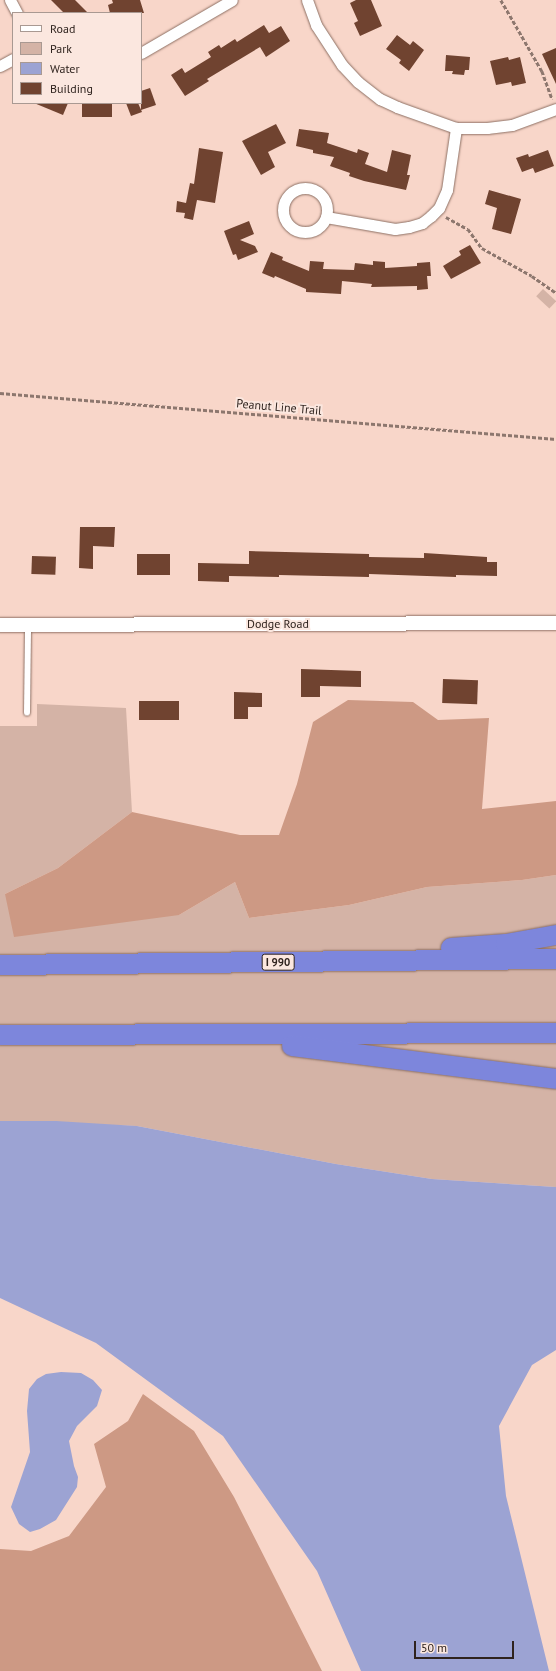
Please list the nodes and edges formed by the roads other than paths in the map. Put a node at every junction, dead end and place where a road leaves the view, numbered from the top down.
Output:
1 (10, 0) edge
2 (232, 0) edge
3 (307, 0) edge
4 (16, 12) edge
5 (142, 53) edge
6 (12, 60) edge
7 (0, 66) edge
8 (555, 106) edge
9 (456, 128) junction
10 (326, 216) junction
11 (556, 623) edge
12 (0, 625) edge
13 (28, 625) junction
14 (27, 713) dead end
15 (556, 935) edge
16 (556, 959) edge
17 (281, 962) junction
18 (0, 965) edge
19 (556, 1033) edge
20 (0, 1035) edge
21 (212, 1035) junction
22 (556, 1079) edge

1 - 4 street
2 - 5 street
3 - 9 street
6 - 7 street
8 - 9 street
9 - 10 street
10 - 10 street
11 - 13 street, Dodge Road
12 - 13 street, Dodge Road
13 - 14 lane
15 - 17 highway
16 - 17 highway, I 990
17 - 18 highway, I 990
19 - 21 highway
20 - 21 highway
21 - 22 highway

